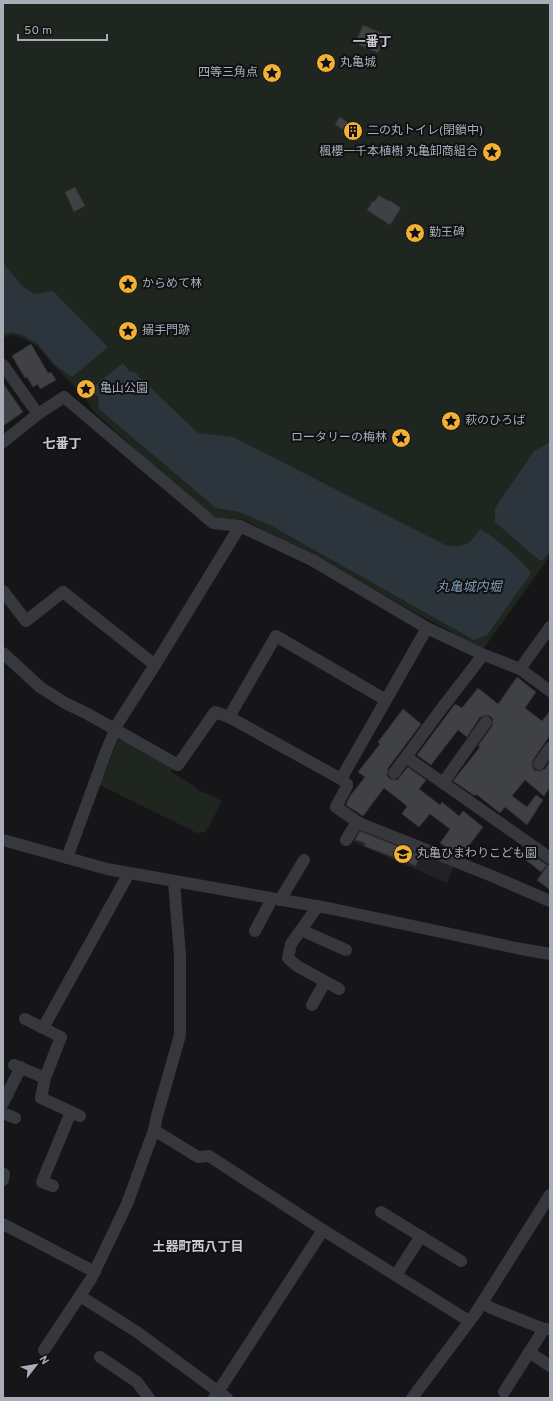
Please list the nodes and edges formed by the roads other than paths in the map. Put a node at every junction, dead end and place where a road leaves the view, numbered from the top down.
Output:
1 (3, 366) edge
2 (38, 414) junction
3 (3, 442) edge
4 (240, 526) junction
5 (3, 591) edge
6 (550, 627) edge
7 (428, 628) junction
8 (3, 653) edge
9 (484, 655) junction
10 (155, 665) junction
11 (520, 669) junction
12 (550, 691) edge
13 (386, 700) junction
14 (229, 717) junction
15 (486, 722) dead end
16 (115, 730) junction
17 (550, 748) edge
18 (406, 757) junction
19 (540, 764) dead end
20 (394, 772) dead end
21 (341, 779) junction
22 (443, 783) junction
23 (357, 822) junction
24 (3, 840) edge
25 (346, 840) dead end
26 (67, 858) junction
27 (550, 858) edge
28 (304, 860) dead end
29 (129, 873) junction
30 (174, 882) junction
31 (276, 899) junction
32 (550, 900) edge
33 (318, 906) junction
34 (301, 930) junction
35 (255, 931) dead end
36 (346, 950) dead end
37 (550, 954) edge
38 (326, 982) junction
39 (339, 989) dead end
40 (312, 1005) dead end
41 (25, 1020) dead end
42 (43, 1028) junction
43 (45, 1078) junction
44 (3, 1103) edge
45 (3, 1113) edge
46 (15, 1118) dead end
47 (154, 1130) junction
48 (53, 1186) dead end
49 (550, 1195) edge
50 (382, 1212) dead end
51 (3, 1224) edge
52 (323, 1230) junction
53 (421, 1236) junction
54 (461, 1261) dead end
55 (95, 1272) junction
56 (396, 1276) junction
57 (80, 1296) junction
58 (482, 1303) junction
59 (470, 1321) junction
60 (547, 1329) edge
61 (44, 1350) dead end
62 (529, 1352) junction
63 (100, 1356) dead end
64 (550, 1366) edge
65 (504, 1392) dead end
66 (143, 1395) edge
67 (220, 1396) edge
68 (412, 1398) edge

1 - 2 street
2 - 3 street
2 - 4 street
4 - 7 street
4 - 10 street
5 - 10 street
6 - 11 street
7 - 9 street
7 - 13 street
8 - 16 street
9 - 11 street
9 - 18 street
10 - 16 street
11 - 12 street
13 - 14 street
13 - 21 street
14 - 16 street
14 - 21 street
15 - 22 street
16 - 26 street
17 - 19 street
18 - 20 street
18 - 22 street
21 - 23 street
22 - 27 street
23 - 25 street
23 - 32 street
24 - 26 street
26 - 29 street
28 - 31 street
29 - 30 street
29 - 42 street
30 - 31 street
30 - 47 street
31 - 33 street
31 - 35 street
33 - 34 street
33 - 37 street
34 - 36 street
34 - 38 street
38 - 39 street
38 - 40 street
41 - 42 street
42 - 43 street
43 - 44 street
43 - 48 street
45 - 46 street
47 - 52 street
47 - 55 street
49 - 58 street
50 - 53 street
51 - 55 street
52 - 56 street
52 - 67 street
53 - 54 street
53 - 56 street
55 - 57 street
56 - 59 street
57 - 61 street
57 - 67 street
58 - 59 street
58 - 60 street
59 - 68 street
60 - 62 street
62 - 64 street
62 - 65 street
63 - 66 street

